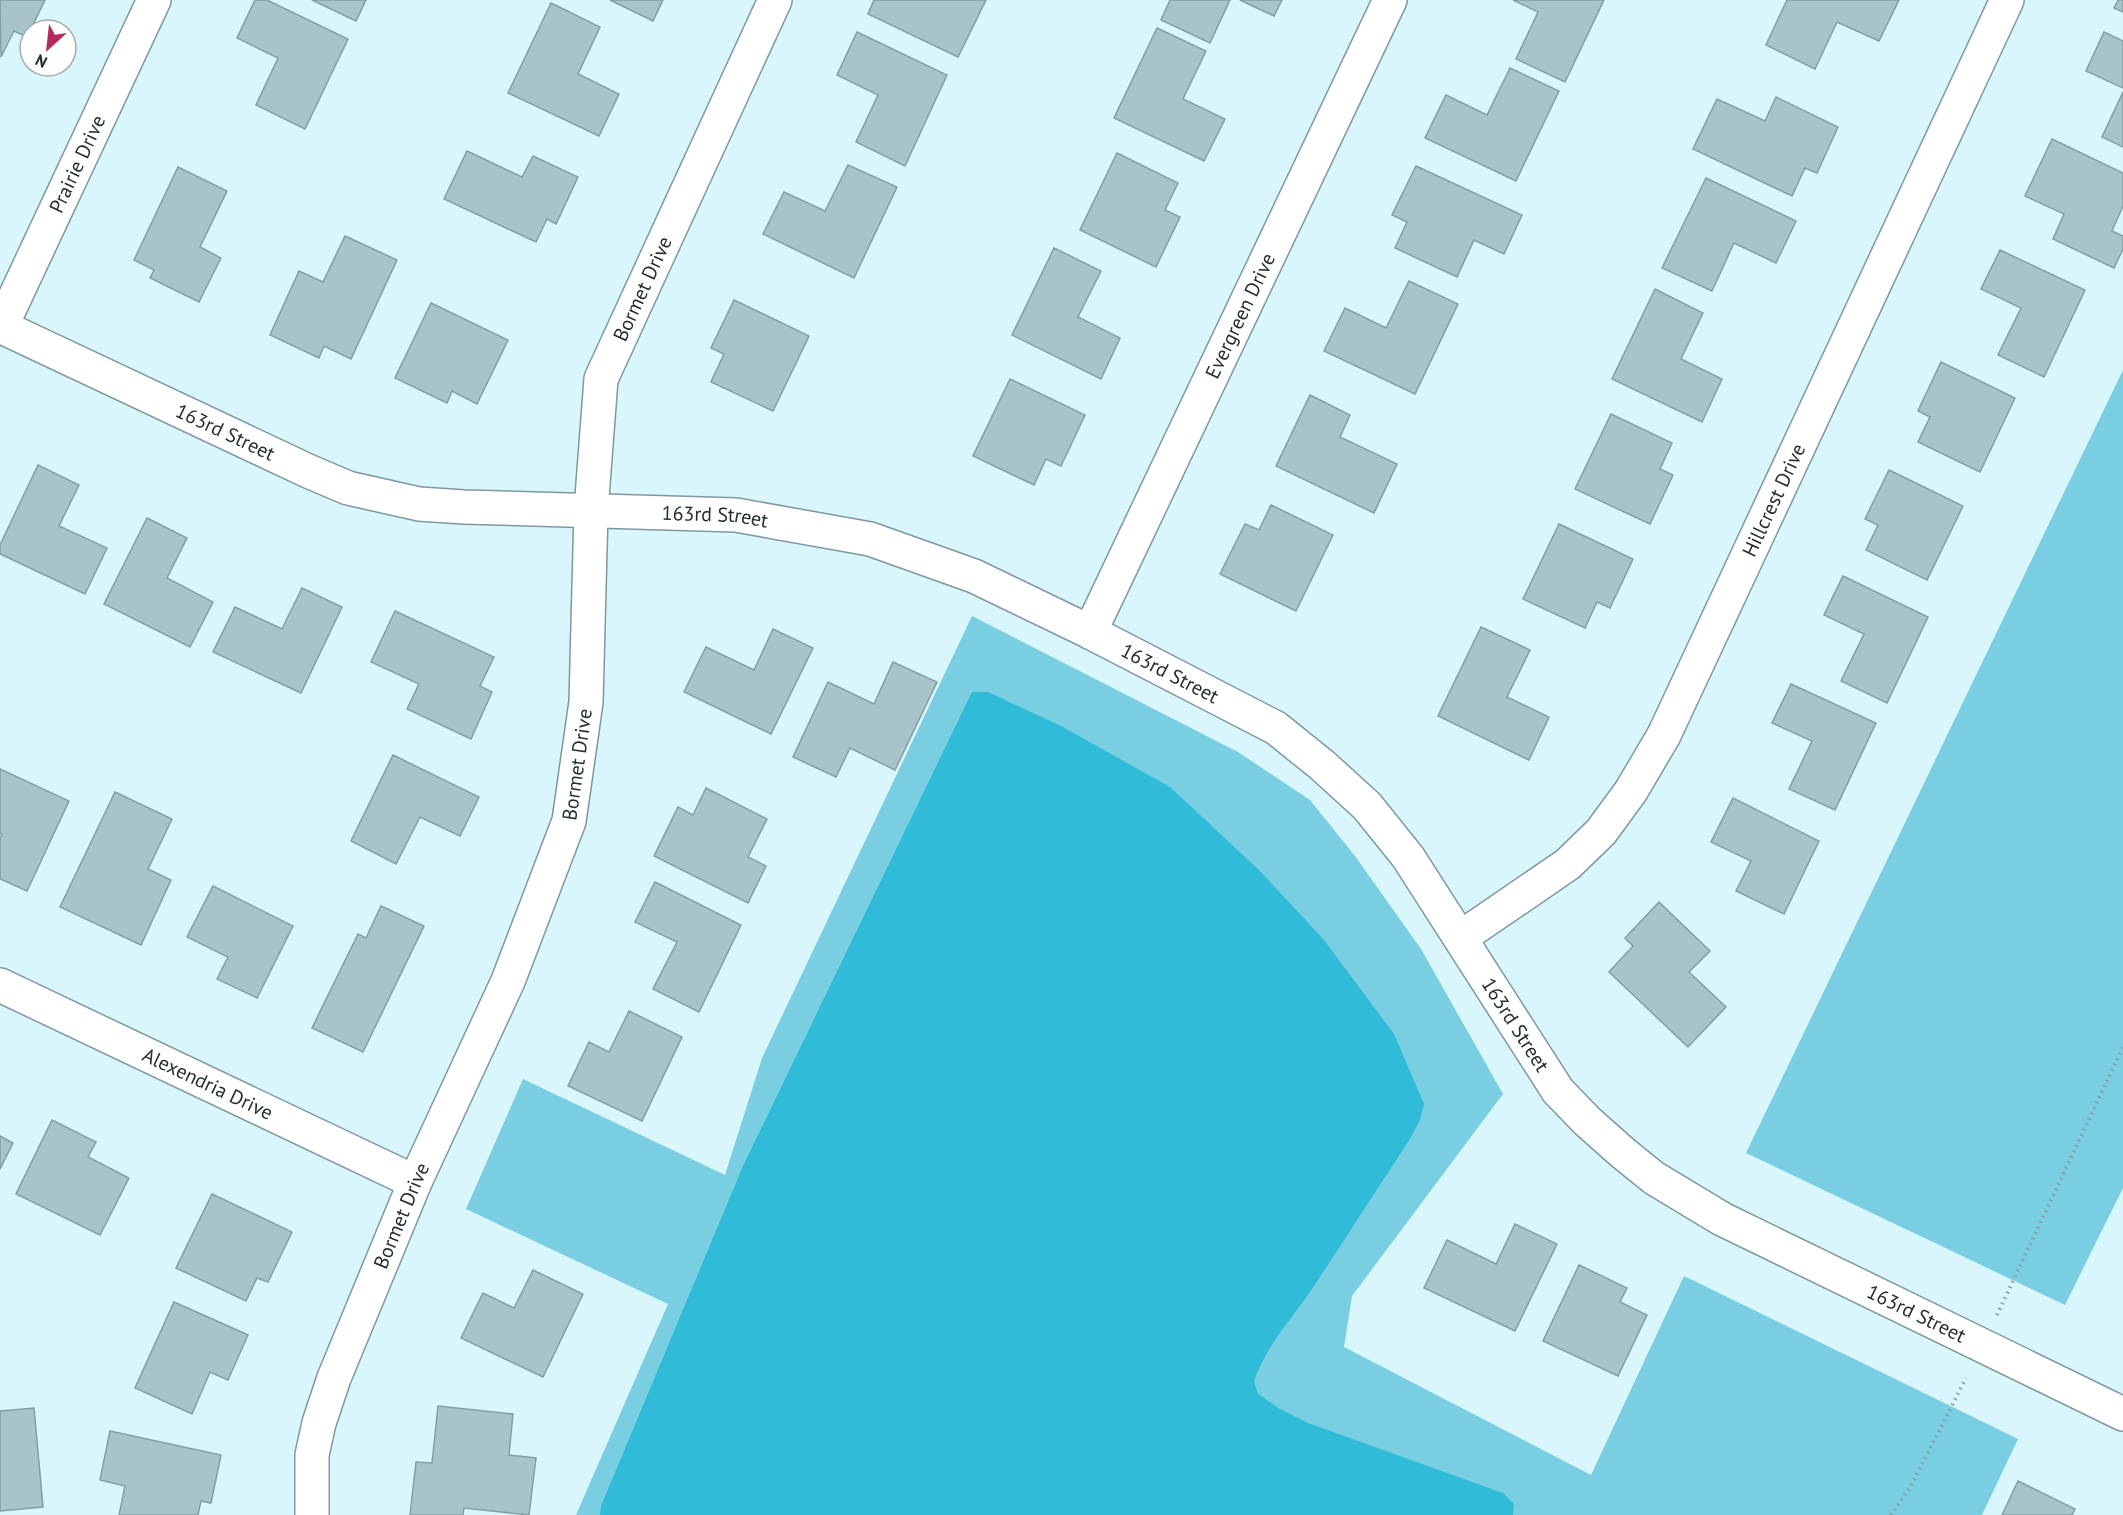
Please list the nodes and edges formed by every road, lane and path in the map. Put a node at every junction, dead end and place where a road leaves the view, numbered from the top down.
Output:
1 (154, 0) edge
2 (775, 0) edge
3 (1390, 0) edge
4 (2007, 0) edge
5 (1, 327) edge
6 (591, 510) junction
7 (1090, 632) junction
8 (1460, 938) junction
9 (0, 985) edge
10 (2123, 1047) edge
11 (415, 1182) junction
12 (1982, 1346) junction
13 (2123, 1414) edge
14 (312, 1515) edge
15 (1891, 1515) edge

1 - 5 street, Prairie Drive
2 - 6 street, Bormet Drive
3 - 7 street, Evergreen Drive
4 - 8 street, Hillcrest Drive
5 - 6 street, 163rd Street
6 - 7 street, 163rd Street
6 - 11 street, Bormet Drive
7 - 8 street, 163rd Street
8 - 12 street, 163rd Street
9 - 11 street, Alexendria Drive
10 - 12 path
11 - 14 street, Bormet Drive
12 - 13 street, 163rd Street
12 - 15 path

